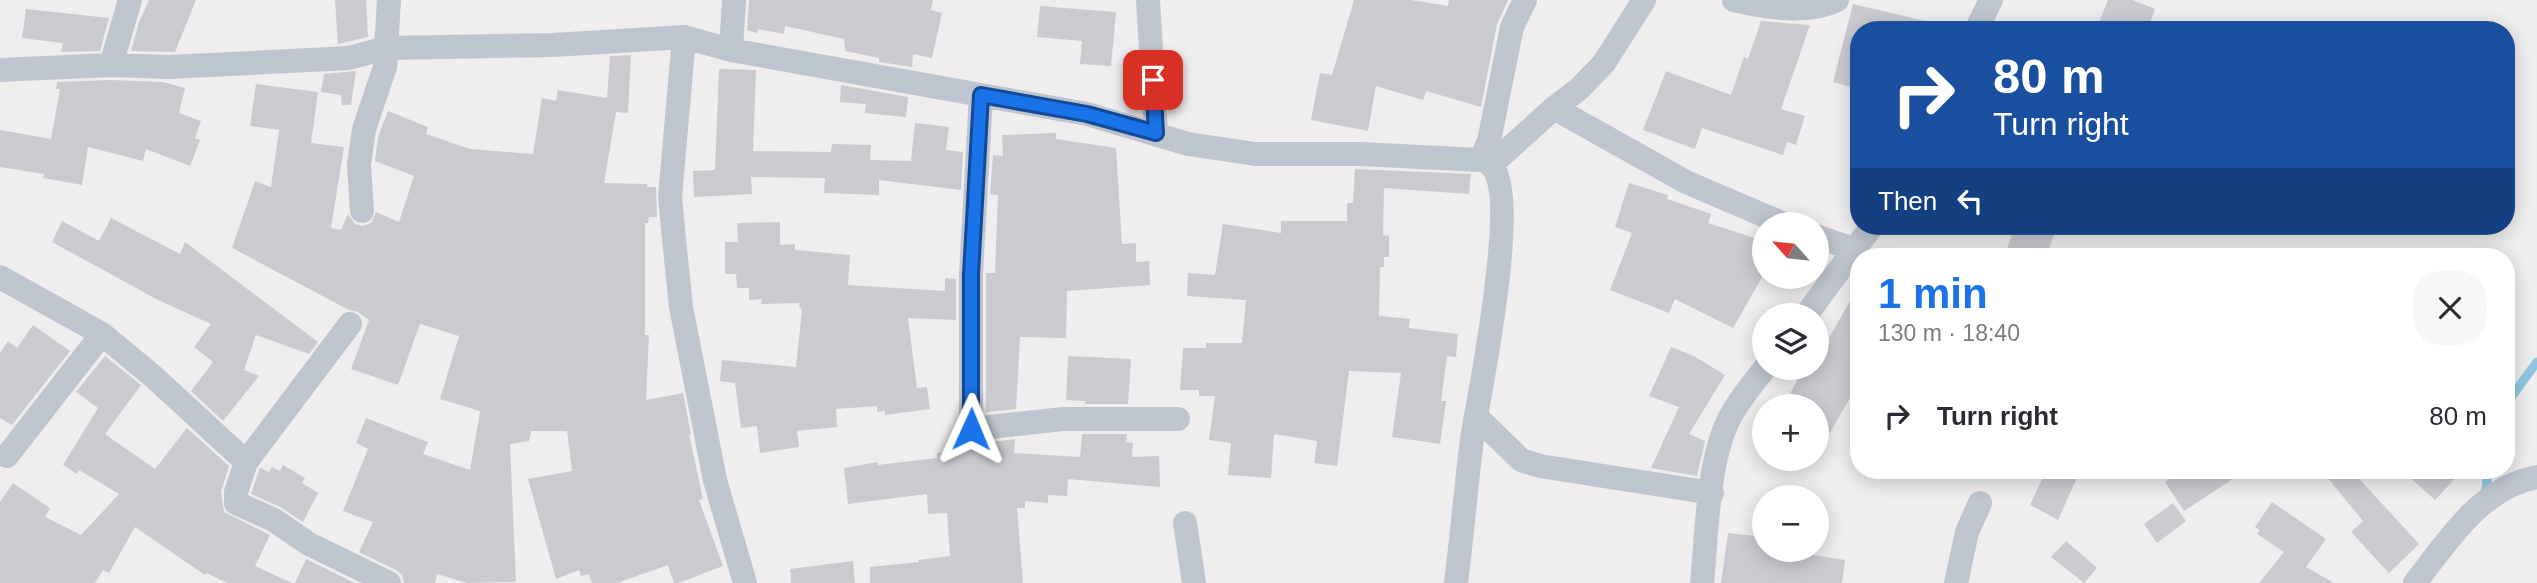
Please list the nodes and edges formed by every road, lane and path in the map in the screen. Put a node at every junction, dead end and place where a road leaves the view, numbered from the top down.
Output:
1 (130, 0) edge
2 (389, 0) edge
3 (734, 0) edge
4 (1148, 0) edge
5 (1525, 0) edge
6 (1644, 0) edge
7 (1734, 0) edge
8 (1837, 0) edge
9 (1991, 0) edge
10 (1980, 21) edge
11 (684, 37) junction
12 (386, 48) junction
13 (731, 50) junction
14 (111, 65) junction
15 (0, 70) edge
16 (981, 95) junction
17 (1554, 108) junction
18 (1156, 133) junction
19 (1486, 162) junction
20 (362, 211) dead end
21 (1757, 212) edge
22 (1829, 241) edge
23 (1850, 248) edge
24 (1850, 258) edge
25 (0, 277) edge
26 (1815, 303) edge
27 (350, 324) dead end
28 (102, 334) junction
29 (1755, 380) edge
30 (1476, 416) junction
31 (1178, 419) dead end
32 (7, 456) dead end
33 (246, 462) junction
34 (2537, 477) edge
35 (1712, 493) junction
36 (1980, 503) dead end
37 (1185, 523) dead end
38 (389, 583) edge
39 (745, 583) edge
40 (1194, 583) edge
41 (1456, 583) edge
42 (1702, 583) edge
43 (1956, 583) edge
44 (2415, 583) edge

1 - 14 street
2 - 12 street
3 - 13 street
4 - 18 street
5 - 19 street
6 - 17 street
7 - 8 street
9 - 10 street
11 - 12 street
11 - 13 street
11 - 39 street
12 - 14 street
12 - 20 street
13 - 16 street
14 - 15 street
16 - 18 street
16 - 31 street
17 - 19 street
17 - 21 street
18 - 19 street
19 - 30 street
22 - 23 street
24 - 26 street
25 - 28 street
27 - 33 street
28 - 32 street
28 - 33 street
29 - 35 street
30 - 35 street
30 - 41 street
33 - 38 street
34 - 44 street
35 - 42 street
36 - 43 street
37 - 40 street

